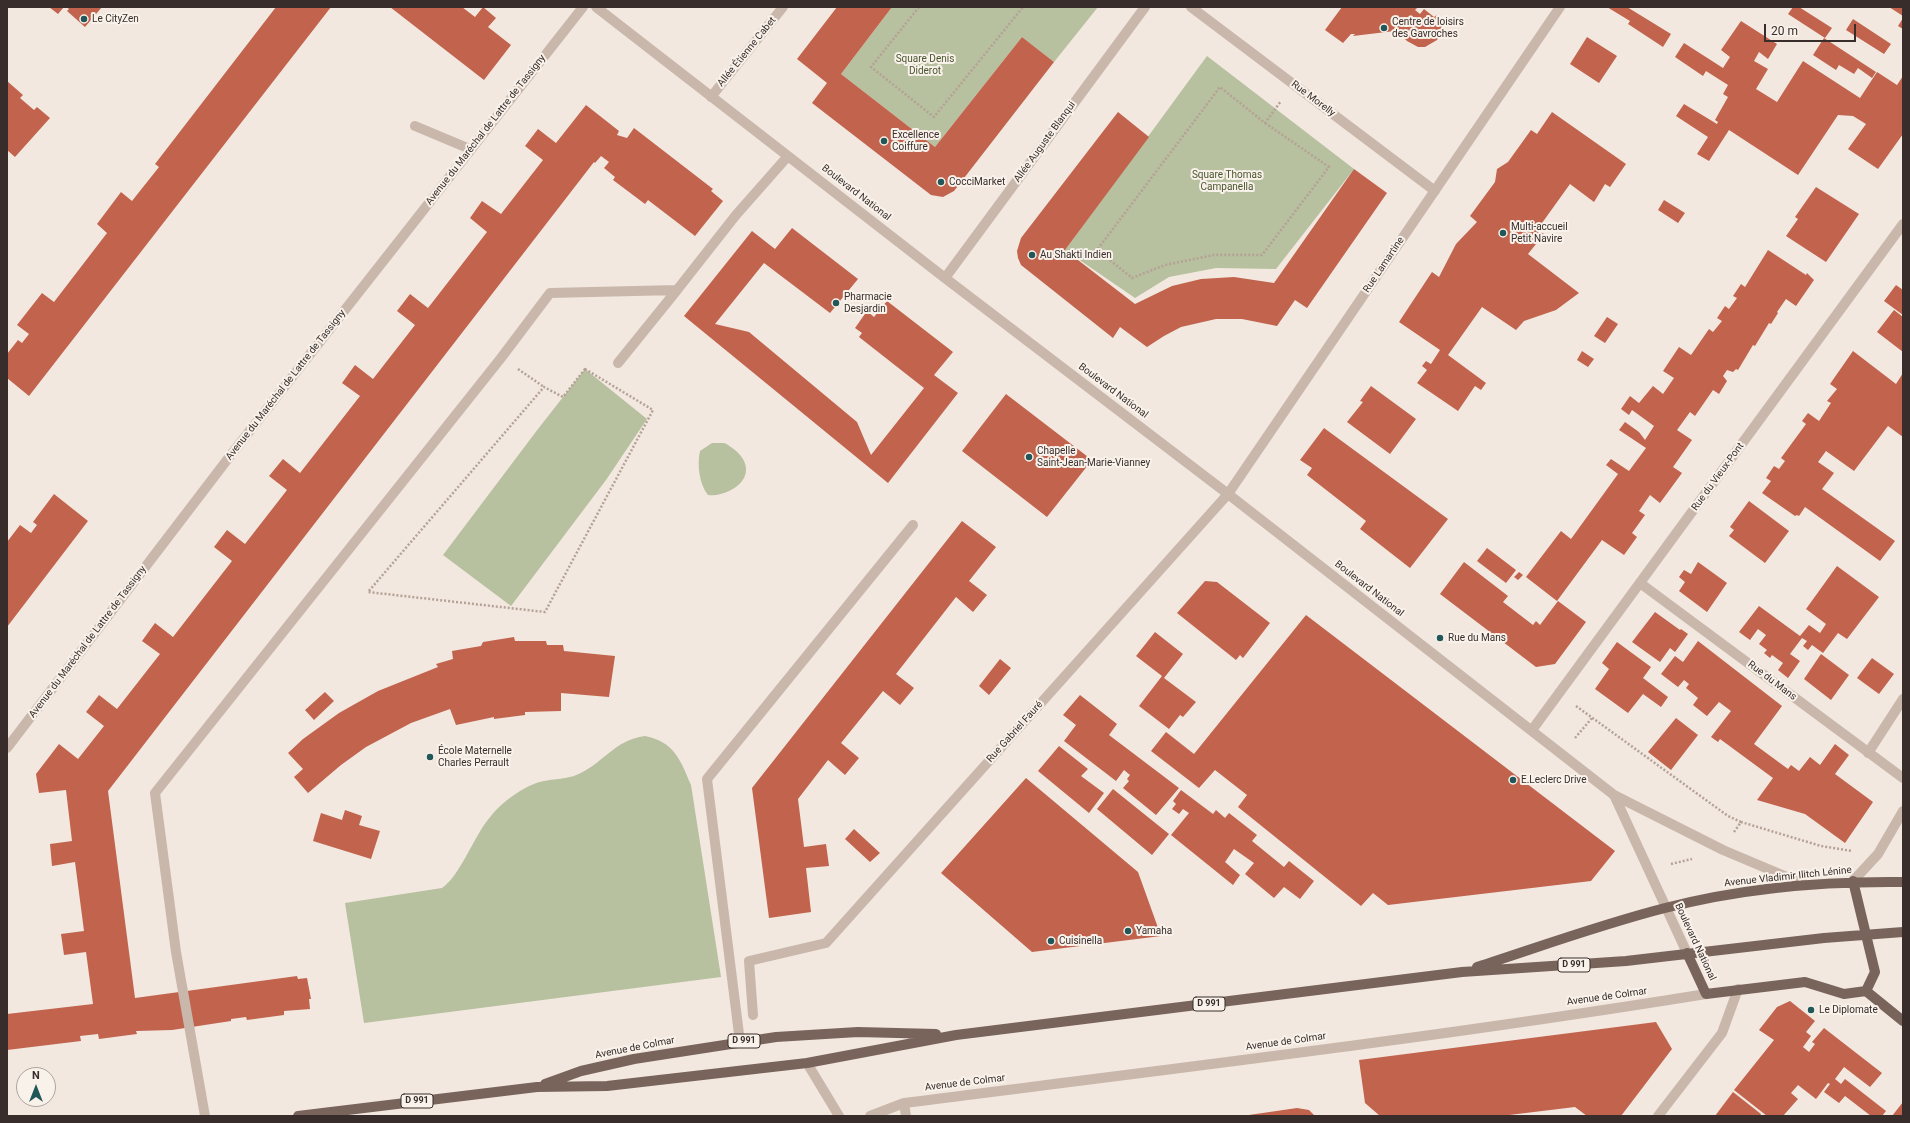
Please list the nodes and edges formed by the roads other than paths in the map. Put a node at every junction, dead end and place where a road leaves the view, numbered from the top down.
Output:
1 (583, 7) edge
2 (596, 7) edge
3 (783, 7) edge
4 (1144, 7) edge
5 (1191, 7) edge
6 (1560, 7) edge
7 (711, 97) junction
8 (415, 126) dead end
9 (470, 150) junction
10 (788, 156) junction
11 (1435, 191) junction
12 (1903, 224) edge
13 (945, 278) junction
14 (677, 290) junction
15 (618, 363) dead end
16 (1228, 494) junction
17 (1204, 520) joint
18 (913, 525) dead end
19 (1640, 583) junction
20 (1903, 699) edge
21 (1532, 730) junction
22 (7, 748) edge
23 (1868, 753) junction
24 (1903, 778) edge
25 (1614, 795) junction
26 (1903, 811) edge
27 (1854, 881) junction
28 (1903, 882) edge
29 (1806, 885) junction
30 (1699, 900) joint
31 (1666, 907) junction
32 (1903, 932) edge
33 (1866, 934) junction
34 (1687, 953) junction
35 (1462, 972) junction
36 (1738, 989) junction
37 (1866, 991) junction
38 (1706, 994) junction
39 (753, 1015) dead end
40 (1903, 1021) edge
41 (956, 1035) junction
42 (740, 1042) junction
43 (807, 1063) junction
44 (537, 1087) junction
45 (904, 1103) junction
46 (205, 1116) edge
47 (298, 1116) edge
48 (839, 1116) edge
49 (870, 1116) edge
50 (906, 1116) edge
51 (1658, 1116) edge

1 - 9 street, Avenue du Maréchal de Lattre de Tassigny
2 - 7 street, Boulevard National
3 - 7 street, Allée Étienne Cabet
4 - 13 street, Allée Auguste Blanqui
5 - 11 street, Rue Morelly
6 - 11 street, Rue Lamartine
7 - 10 street, Boulevard National
8 - 9 street
9 - 22 street, Avenue du Maréchal de Lattre de Tassigny
10 - 13 street, Boulevard National
10 - 14 street
11 - 16 street, Rue Lamartine
12 - 19 street, Rue du Vieux-Pont
13 - 16 street, Boulevard National
14 - 15 street
14 - 46 street
16 - 17 street, Rue Lamartine
16 - 21 street, Boulevard National
17 - 39 street, Rue Gabriel Fauré
18 - 42 street
19 - 21 street, Rue du Vieux-Pont
19 - 23 street, Rue du Mans
20 - 23 street
21 - 25 street, Boulevard National
23 - 24 street, Rue du Mans
25 - 29 street, Boulevard National
25 - 31 street, Boulevard National
26 - 27 street
27 - 28 main road, Avenue Vladimir Ilitch Lénine / D 991
27 - 29 main road, Avenue Vladimir Ilitch Lénine / D 991
27 - 33 main road
29 - 30 main road, Avenue Vladimir Ilitch Lénine / D 991
30 - 31 main road, Avenue de Colmar / D 991
31 - 34 street, Boulevard National
31 - 35 main road, Avenue de Colmar / D 991
32 - 33 main road, D 991
33 - 34 main road, Avenue de Colmar / D 991
33 - 37 main road
34 - 35 main road, Avenue de Colmar / D 991
34 - 38 main road, Boulevard National
35 - 41 main road, Avenue de Colmar / D 991
36 - 37 main road, Boulevard National
36 - 38 main road, Boulevard National
36 - 51 street
37 - 40 main road
38 - 45 street, Avenue de Colmar
41 - 42 main road, Avenue de Colmar / D 991
41 - 43 main road, Avenue de Colmar / D 991
42 - 44 main road, Avenue de Colmar / D 991
43 - 44 main road, Avenue de Colmar / D 991
43 - 48 street
44 - 47 main road, Avenue de Colmar / D 991
45 - 49 street, Avenue de Colmar
45 - 50 street

